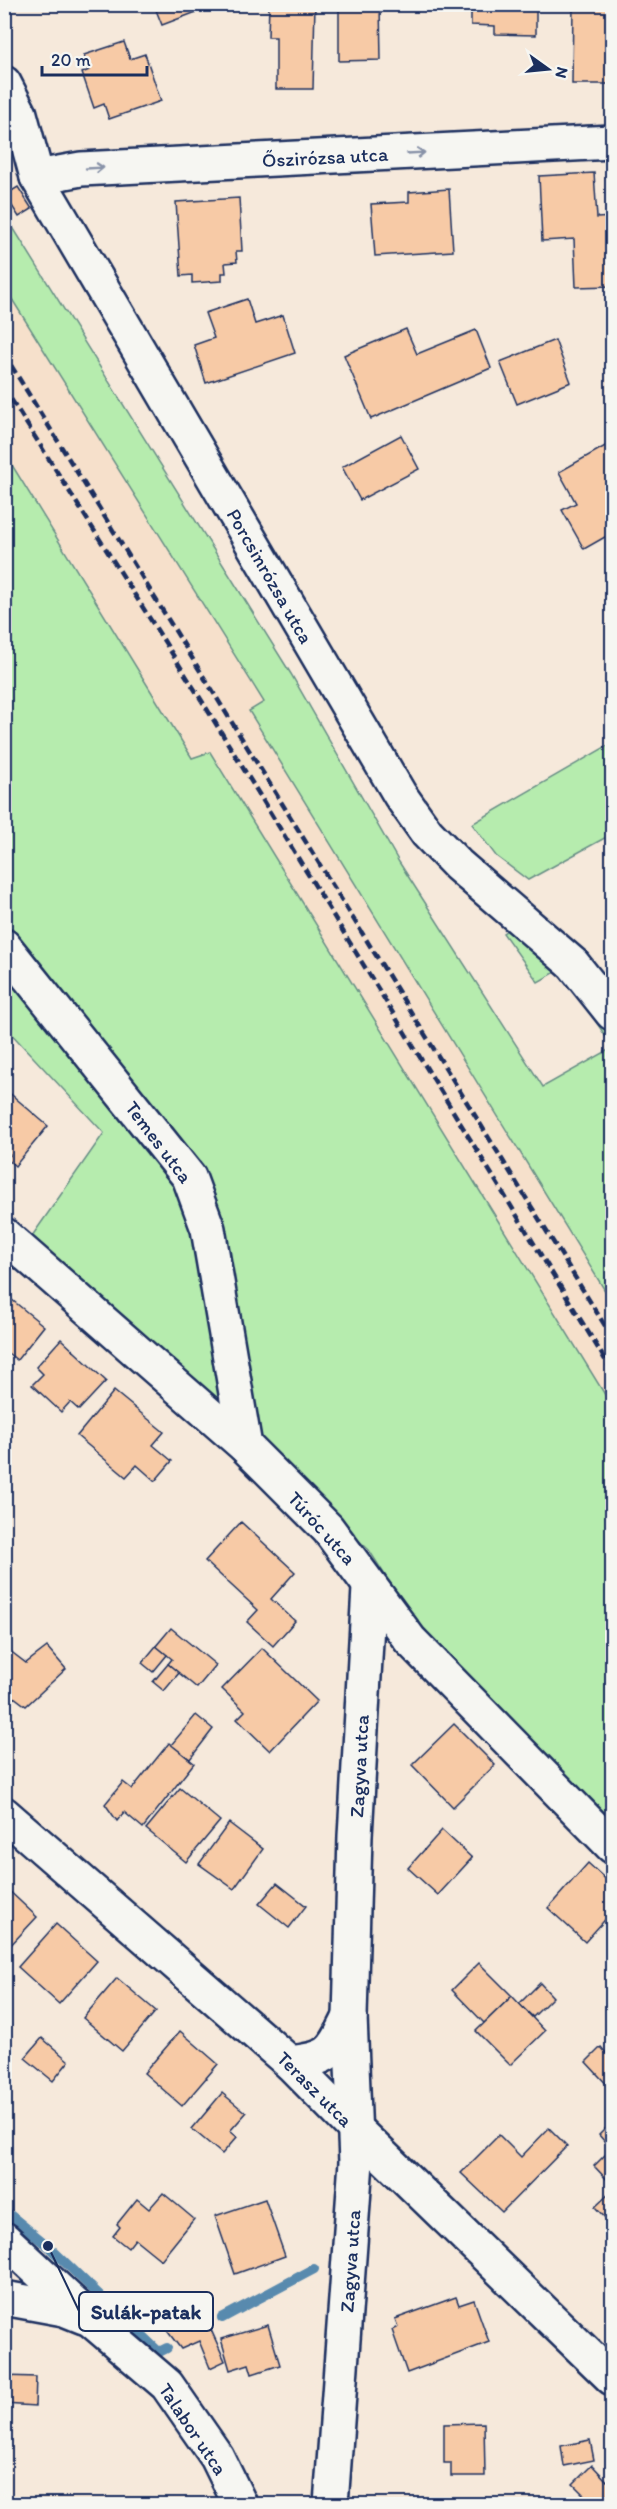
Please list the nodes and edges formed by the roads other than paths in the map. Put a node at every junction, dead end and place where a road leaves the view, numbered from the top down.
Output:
1 (4, 83) edge
2 (612, 142) edge
3 (37, 177) junction
4 (4, 946) edge
5 (612, 1013) edge
6 (4, 1235) edge
7 (245, 1446) junction
8 (369, 1588) junction
9 (4, 1814) edge
10 (612, 1846) edge
11 (350, 2017) junction
12 (290, 2063) junction
13 (354, 2128) junction
14 (4, 2238) edge
15 (4, 2298) edge
16 (91, 2320) junction
17 (612, 2378) edge
18 (240, 2505) edge
19 (331, 2505) edge

1 - 3 street, Porcsinrózsa utca
3 -> 2 street, Őszirózsa utca
3 - 5 street, Porcsinrózsa utca
4 - 7 street, Temes utca
6 - 7 street, Túróc utca
7 - 8 street, Túróc utca
8 - 10 street, Túróc utca
8 - 11 street, Zagyva utca
9 - 12 street, Terasz utca
11 - 12 street, Zagyva utca
11 - 13 street, Zagyva utca
12 - 13 street, Terasz utca
13 - 17 street, Terasz utca
13 - 19 street, Zagyva utca
14 - 16 street, Talabor utca
15 - 16 street
16 - 18 street, Talabor utca

